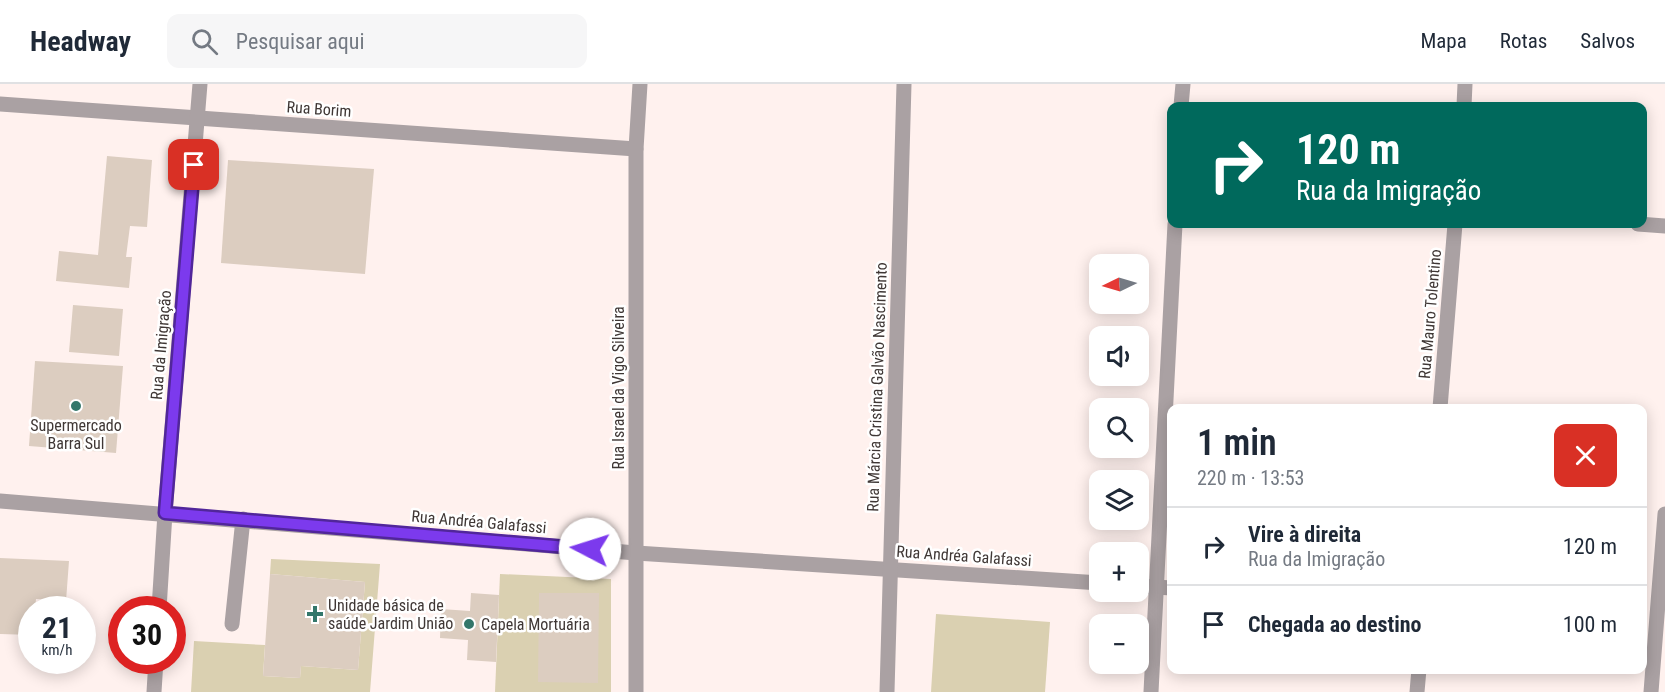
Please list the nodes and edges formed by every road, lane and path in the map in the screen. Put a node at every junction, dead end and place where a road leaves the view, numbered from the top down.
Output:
1 (201, 84) edge
2 (640, 84) edge
3 (904, 84) edge
4 (1182, 84) edge
5 (1466, 84) edge
6 (1181, 102) edge
7 (1464, 102) edge
8 (0, 104) edge
9 (198, 119) junction
10 (636, 149) junction
11 (1647, 225) edge
12 (1665, 226) edge
13 (1175, 228) edge
14 (1455, 228) edge
15 (1170, 404) edge
16 (1440, 404) edge
17 (1167, 489) edge
18 (0, 501) edge
19 (165, 513) junction
20 (1665, 514) edge
21 (243, 519) junction
22 (636, 554) junction
23 (889, 569) junction
24 (1089, 582) edge
25 (1149, 587) edge
26 (1164, 588) edge
27 (160, 596) edge
28 (232, 624) dead end
29 (1655, 628) edge
30 (155, 674) edge
31 (1419, 674) edge
32 (154, 692) edge
33 (636, 692) edge
34 (887, 692) edge
35 (1151, 692) edge
36 (1417, 692) edge
37 (1651, 692) edge

1 - 9 street, Rua da Imigração
2 - 10 street, Rua Israel da Vigo Silveira
3 - 23 street, Rua Márcia Cristina Galvão Nascimento
4 - 6 street
5 - 7 street
8 - 9 street, Rua Borim
9 - 10 street, Rua Borim
9 - 19 street, Rua da Imigração
10 - 22 street, Rua Israel da Vigo Silveira
11 - 12 street
13 - 15 street
14 - 16 street, Rua Mauro Tolentino
17 - 26 street
18 - 19 street, Rua Andréa Galafassi
19 - 21 street, Rua Andréa Galafassi
19 - 27 street, Rua da Imigração
20 - 29 street
21 - 22 street, Rua Andréa Galafassi
21 - 28 street
22 - 23 street, Rua Andréa Galafassi
22 - 33 street, Rua Israel da Vigo Silveira
23 - 24 street, Rua Andréa Galafassi
23 - 34 street, Rua Márcia Cristina Galvão Nascimento
25 - 26 street
26 - 35 street
29 - 37 street
30 - 32 street
31 - 36 street

